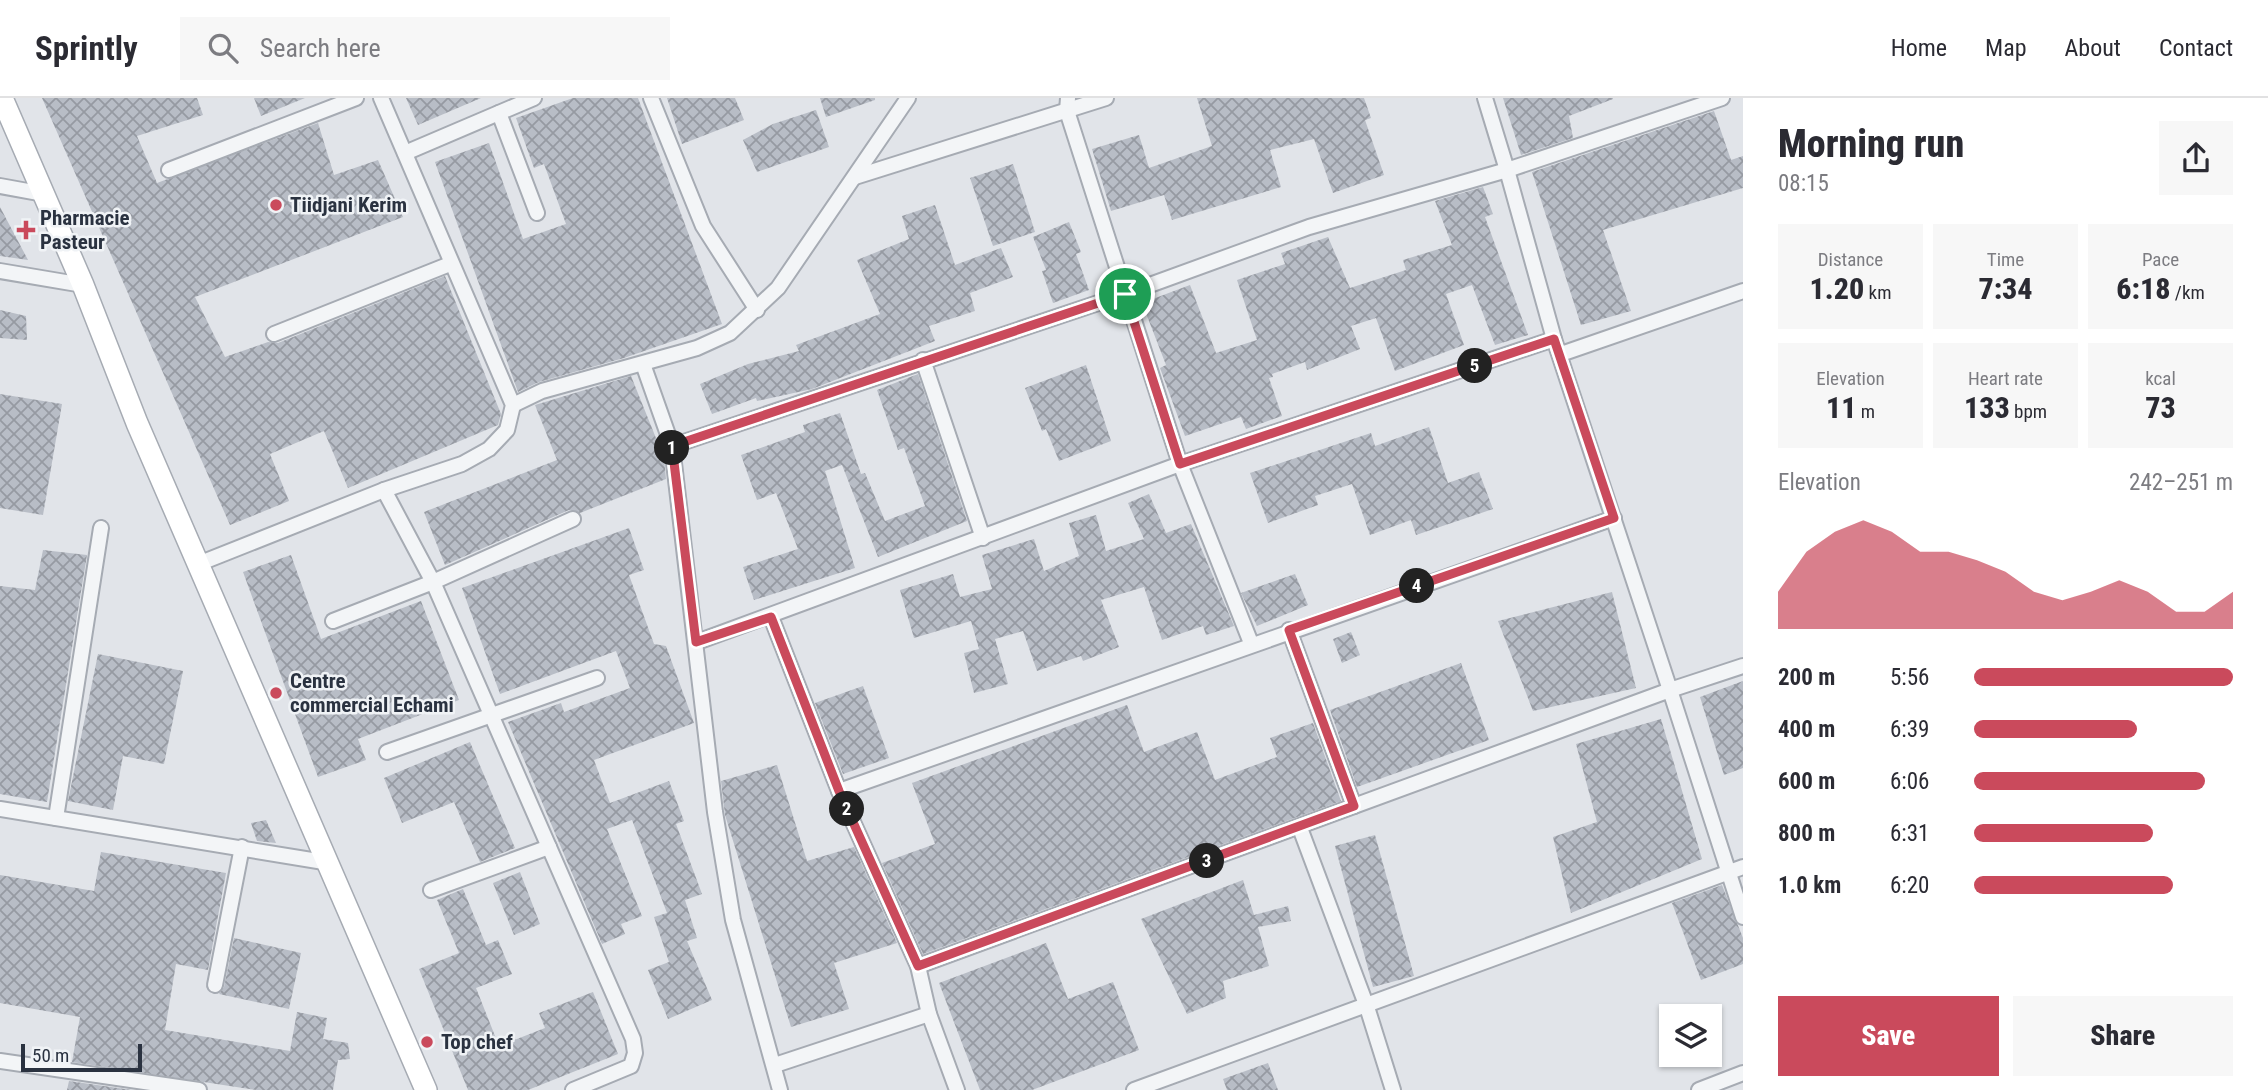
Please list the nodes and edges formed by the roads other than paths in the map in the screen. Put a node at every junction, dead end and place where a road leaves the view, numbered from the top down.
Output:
1 (2, 98) edge
2 (356, 98) edge
3 (381, 98) edge
4 (534, 98) edge
5 (651, 98) edge
6 (908, 98) edge
7 (1106, 98) edge
8 (1485, 98) edge
9 (1722, 98) edge
10 (1067, 105) edge
11 (499, 113) junction
12 (405, 153) junction
13 (169, 170) dead end
14 (1507, 170) junction
15 (855, 177) junction
16 (0, 186) edge
17 (44, 194) junction
18 (537, 213) dead end
19 (450, 264) junction
20 (0, 271) edge
21 (83, 285) junction
22 (1743, 291) edge
23 (1125, 294) junction
24 (757, 310) junction
25 (274, 334) dead end
26 (1554, 339) junction
27 (1561, 354) junction
28 (923, 360) junction
29 (643, 364) junction
30 (513, 405) junction
31 (672, 446) junction
32 (1180, 464) junction
33 (384, 490) junction
34 (1614, 518) junction
35 (573, 519) dead end
36 (101, 528) dead end
37 (983, 538) junction
38 (198, 564) junction
39 (433, 582) junction
40 (771, 617) junction
41 (333, 621) dead end
42 (1289, 630) junction
43 (696, 642) junction
44 (1251, 643) junction
45 (1743, 666) edge
46 (597, 678) dead end
47 (1670, 691) junction
48 (491, 716) junction
49 (387, 752) dead end
50 (839, 791) junction
51 (1354, 806) junction
52 (0, 809) edge
53 (56, 818) junction
54 (1300, 828) junction
55 (242, 847) junction
56 (549, 848) junction
57 (330, 863) junction
58 (1736, 869) edge
59 (431, 890) dead end
60 (1743, 917) edge
61 (918, 966) junction
62 (215, 985) dead end
63 (1367, 1007) junction
64 (929, 1014) junction
65 (0, 1061) edge
66 (775, 1065) junction
67 (1743, 1073) edge
68 (175, 1088) edge
69 (199, 1090) edge
70 (426, 1090) edge
71 (573, 1090) edge
72 (780, 1090) edge
73 (957, 1090) edge
74 (1133, 1090) edge
75 (1393, 1090) edge
76 (1699, 1090) edge

1 - 17 street
2 - 13 street
3 - 12 street
4 - 11 street
5 - 24 street
6 - 15 street
7 - 10 street
8 - 14 street
9 - 14 street
10 - 15 street
10 - 23 street
11 - 12 street
11 - 18 street
12 - 19 street
14 - 23 street
14 - 26 street
15 - 24 street
16 - 17 street
17 - 21 street
19 - 25 street
19 - 30 street
20 - 21 street
21 - 38 street
22 - 27 street
23 - 28 street
23 - 32 street
24 - 29 street
26 - 27 street
26 - 32 street
27 - 34 street
28 - 31 street
28 - 37 street
29 - 30 street
29 - 31 street
30 - 33 street
31 - 43 street
32 - 37 street
32 - 44 street
33 - 38 street
33 - 39 street
34 - 42 street
34 - 47 street
35 - 39 street
36 - 53 street
37 - 40 street
38 - 57 street
39 - 41 street
39 - 48 street
40 - 43 street
40 - 50 street
42 - 44 street
42 - 51 street
43 - 66 street
44 - 50 street
45 - 47 street
46 - 48 street
47 - 51 street
47 - 58 street
48 - 49 street
48 - 56 street
50 - 61 street
51 - 54 street
52 - 53 street
53 - 55 street
54 - 61 street
54 - 63 street
55 - 57 street
55 - 62 street
56 - 59 street
56 - 71 street
57 - 70 street
58 - 60 street
58 - 63 street
61 - 64 street
63 - 74 street
63 - 75 street
64 - 66 street
64 - 73 street
65 - 68 street
66 - 72 street
67 - 76 street
68 - 69 street

